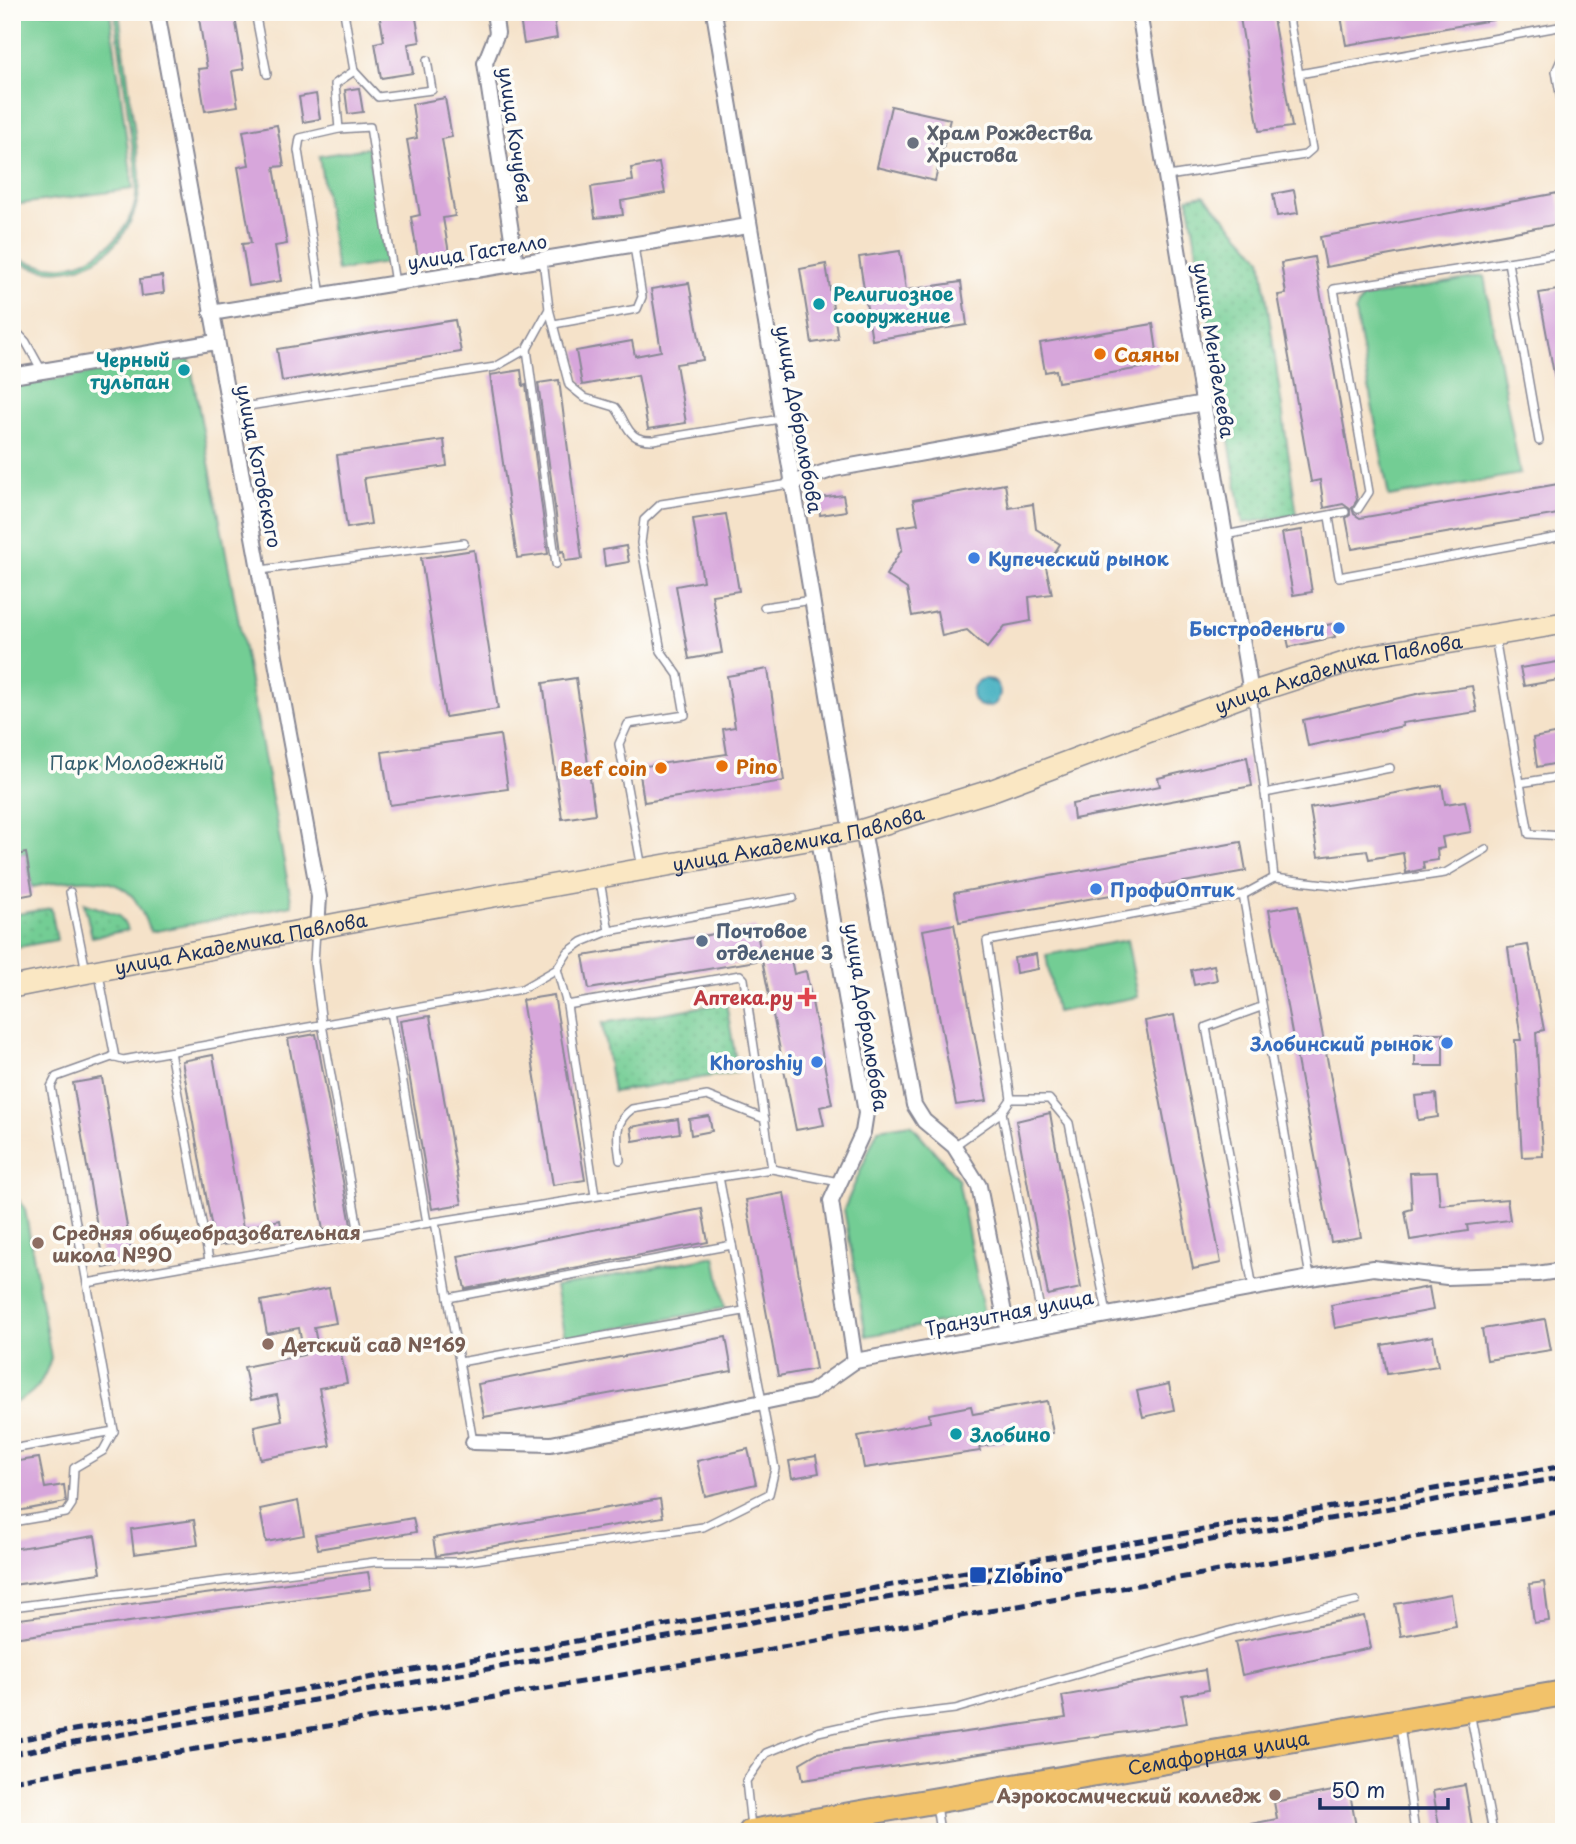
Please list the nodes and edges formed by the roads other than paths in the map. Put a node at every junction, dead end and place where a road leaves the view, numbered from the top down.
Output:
1 (157, 12) edge
2 (256, 12) edge
3 (344, 12) edge
4 (494, 12) edge
5 (714, 12) edge
6 (1139, 12) edge
7 (1288, 12) edge
8 (1564, 26) edge
9 (1564, 53) edge
10 (427, 60) dead end
11 (354, 71) junction
12 (267, 74) dead end
13 (1299, 74) junction
14 (1564, 117) edge
15 (339, 129) junction
16 (1168, 176) junction
17 (748, 226) junction
18 (634, 246) junction
19 (1564, 253) edge
20 (543, 260) junction
21 (1508, 262) junction
22 (516, 264) junction
23 (396, 284) junction
24 (321, 295) junction
25 (549, 309) junction
26 (211, 313) junction
27 (554, 324) junction
28 (12, 327) edge
29 (216, 342) junction
30 (527, 349) junction
31 (42, 371) junction
32 (12, 376) edge
33 (1204, 403) junction
34 (229, 409) junction
35 (780, 419) junction
36 (1539, 441) dead end
37 (790, 484) junction
38 (1358, 509) dead end
39 (1345, 512) dead end
40 (1329, 517) junction
41 (1225, 535) junction
42 (1564, 536) edge
43 (464, 543) dead end
44 (556, 564) dead end
45 (261, 570) junction
46 (812, 600) junction
47 (764, 607) dead end
48 (1564, 623) edge
49 (1495, 635) junction
50 (1251, 693) junction
51 (1390, 768) dead end
52 (1564, 776) edge
53 (1520, 783) junction
54 (1265, 793) junction
55 (857, 831) junction
56 (1564, 836) edge
57 (819, 839) junction
58 (1486, 849) dead end
59 (642, 869) junction
60 (600, 878) junction
61 (1274, 878) junction
62 (70, 892) dead end
63 (1243, 895) junction
64 (793, 898) dead end
65 (317, 928) junction
66 (609, 931) junction
67 (557, 969) junction
68 (92, 971) junction
69 (12, 987) edge
70 (567, 1005) junction
71 (1261, 1007) junction
72 (391, 1012) junction
73 (322, 1024) junction
74 (170, 1052) junction
75 (113, 1057) junction
76 (1011, 1099) junction
77 (1002, 1112) junction
78 (765, 1119) junction
79 (954, 1146) junction
80 (620, 1160) dead end
81 (772, 1169) junction
82 (719, 1177) junction
83 (839, 1182) junction
84 (594, 1196) junction
85 (431, 1222) junction
86 (359, 1234) junction
87 (732, 1245) junction
88 (209, 1260) junction
89 (1564, 1270) edge
90 (1310, 1278) junction
91 (87, 1283) junction
92 (1253, 1288) junction
93 (448, 1298) junction
94 (743, 1311) junction
95 (1107, 1313) junction
96 (1043, 1325) junction
97 (1008, 1333) junction
98 (855, 1361) junction
99 (460, 1362) junction
100 (763, 1402) junction
101 (114, 1431) junction
102 (473, 1442) joint
103 (12, 1449) edge
104 (12, 1522) edge
105 (1356, 1601) dead end
106 (12, 1607) edge
107 (1564, 1693) edge
108 (1469, 1709) junction
109 (1400, 1722) junction
110 (935, 1801) junction
111 (805, 1827) edge
112 (751, 1832) edge
113 (940, 1832) edge
114 (1415, 1832) edge
115 (1493, 1832) edge

1 - 26 street, улица Котовского
2 - 12 lane
3 - 11 lane
4 - 22 street, улица Кочубея
5 - 17 street, улица Добролюбова
6 - 16 street, улица Менделеева
7 - 13 lane
8 - 13 lane
9 - 14 lane
10 - 11 lane
11 - 15 lane
13 - 16 lane
15 - 23 lane
15 - 24 lane
16 - 33 street, улица Менделеева
17 - 18 street, улица Гастелло
17 - 35 street, улица Добролюбова
18 - 20 street, улица Гастелло
18 - 27 lane
19 - 21 lane
20 - 22 street, улица Гастелло
20 - 25 lane
21 - 36 lane
21 - 38 lane
22 - 23 street, улица Гастелло
23 - 24 street, улица Гастелло
24 - 26 street, улица Гастелло
25 - 27 lane
25 - 30 lane
26 - 29 street, улица Котовского
27 - 35 lane
28 - 31 lane
29 - 31 street
29 - 34 street, улица Котовского
30 - 34 lane
30 - 44 lane
31 - 32 street
33 - 37 street
33 - 41 street, улица Менделеева
34 - 45 street, улица Котовского
35 - 37 street, улица Добролюбова
37 - 46 street, улица Добролюбова
37 - 59 lane
39 - 40 lane
40 - 41 lane
40 - 42 lane
41 - 50 street, улица Менделеева
43 - 45 lane
45 - 65 street, улица Котовского
46 - 47 lane
46 - 55 street, улица Добролюбова
48 - 49 main road, улица Академика Павлова
49 - 50 main road, улица Академика Павлова
49 - 53 lane
50 - 54 lane
50 - 55 main road, улица Академика Павлова
51 - 54 lane
52 - 53 lane
53 - 56 lane
54 - 61 lane
55 - 57 main road, улица Академика Павлова
55 - 79 street, улица Добролюбова
57 - 59 main road, улица Академика Павлова
57 - 83 street, улица Добролюбова
58 - 61 lane
59 - 60 main road, улица Академика Павлова
60 - 65 main road, улица Академика Павлова
60 - 66 lane
61 - 63 lane
62 - 68 lane
63 - 71 lane
63 - 76 lane
64 - 66 lane
65 - 68 main road, улица Академика Павлова
65 - 73 lane
66 - 67 lane
67 - 70 lane
67 - 72 lane
68 - 69 main road, улица Академика Павлова
68 - 75 lane
70 - 78 lane
70 - 84 lane
71 - 90 lane
71 - 92 lane
72 - 73 lane
72 - 85 lane
73 - 74 lane
73 - 86 lane
74 - 75 lane
74 - 88 lane
75 - 91 lane
76 - 77 lane
76 - 95 lane
77 - 79 lane
77 - 96 lane
78 - 80 lane
78 - 81 lane
79 - 97 street, улица Добролюбова
81 - 82 lane
81 - 83 lane
82 - 84 lane
82 - 87 lane
83 - 98 street, улица Добролюбова
84 - 85 lane
85 - 86 lane
85 - 93 lane
86 - 88 lane
87 - 93 lane
87 - 94 lane
88 - 91 lane
89 - 90 street, Транзитная улица
90 - 92 street, Транзитная улица
91 - 101 lane
92 - 95 street, Транзитная улица
93 - 99 lane
94 - 99 lane
94 - 100 lane
95 - 96 street, Транзитная улица
96 - 97 street, Транзитная улица
97 - 98 street, Транзитная улица
98 - 100 street, Транзитная улица
99 - 102 lane
100 - 102 street, Транзитная улица
100 - 106 lane
101 - 103 lane
101 - 104 lane
105 - 112 lane
107 - 108 highway, Семафорная улица
108 - 109 highway, Семафорная улица
108 - 115 lane
109 - 110 highway, Семафорная улица
109 - 114 lane
110 - 111 highway, Семафорная улица
110 - 113 lane
111 - 112 highway, Семафорная улица

